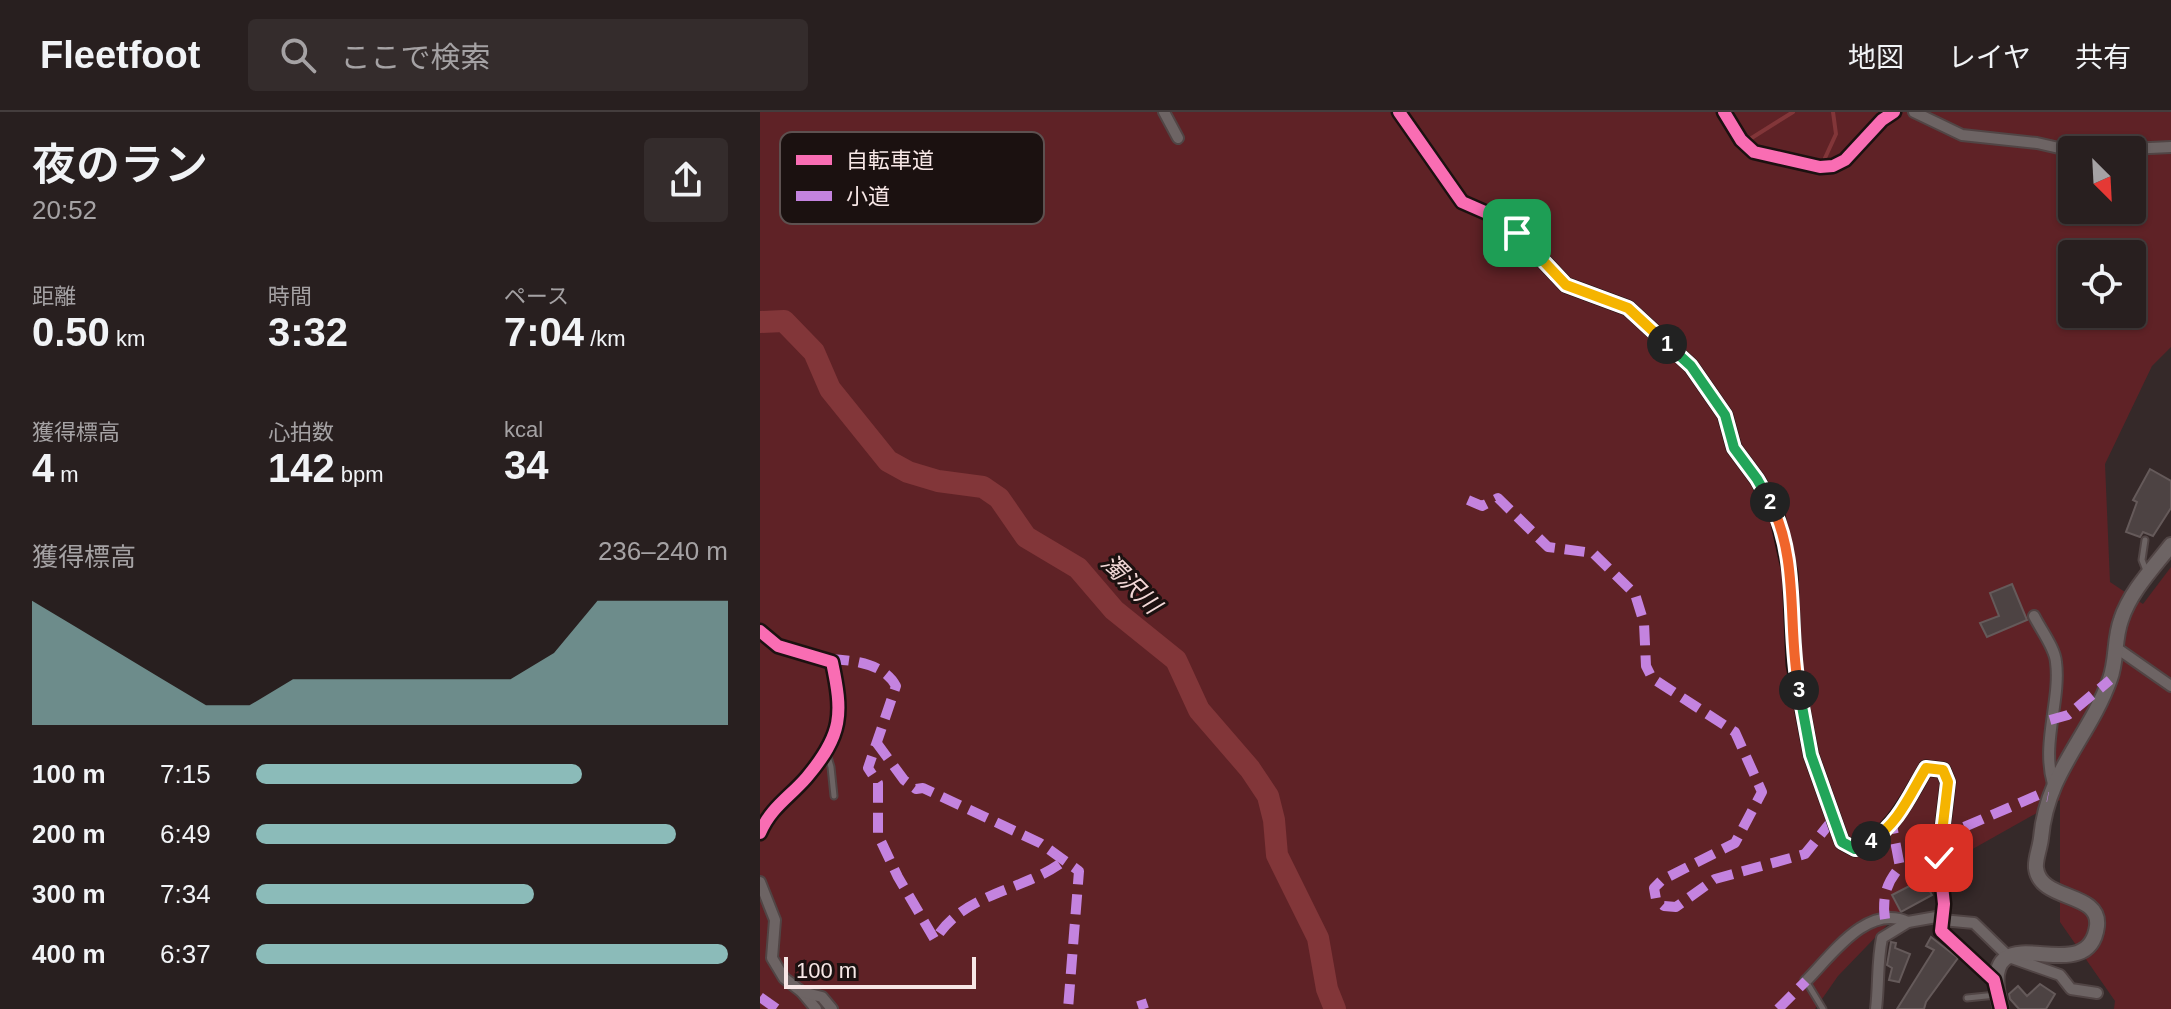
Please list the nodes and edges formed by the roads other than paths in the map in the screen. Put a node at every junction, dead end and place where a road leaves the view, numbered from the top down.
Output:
1 (1164, 112) edge
2 (1399, 112) edge
3 (1724, 112) edge
4 (1894, 112) edge
5 (1914, 112) edge
6 (1178, 138) dead end
7 (2171, 147) edge
8 (2058, 148) edge
9 (2146, 148) edge
10 (2145, 540) dead end
11 (2171, 545) edge
12 (2149, 574) junction
13 (2034, 616) dead end
14 (760, 631) edge
15 (2118, 649) junction
16 (2171, 686) edge
17 (826, 748) junction
18 (2053, 784) junction
19 (834, 796) dead end
20 (760, 833) edge
21 (760, 882) edge
22 (1942, 918) junction
23 (1908, 922) junction
24 (2009, 957) junction
25 (1806, 981) joint
26 (802, 992) junction
27 (2097, 993) dead end
28 (1997, 995) edge
29 (1967, 998) dead end
30 (816, 1009) edge
31 (832, 1009) edge
32 (1823, 1009) edge
33 (1876, 1009) edge

1 - 6 street
2 - 22 street
3 - 4 street
5 - 8 street
7 - 9 street
10 - 12 lane
11 - 12 street
12 - 15 street
13 - 18 street
14 - 17 street
15 - 16 street
15 - 18 street
17 - 19 lane
17 - 20 street
18 - 24 street
21 - 26 street
22 - 23 street
22 - 24 street
22 - 28 street
23 - 25 street
23 - 33 street
24 - 27 street
24 - 28 street
25 - 32 lane
26 - 30 street
26 - 31 street
28 - 29 lane

